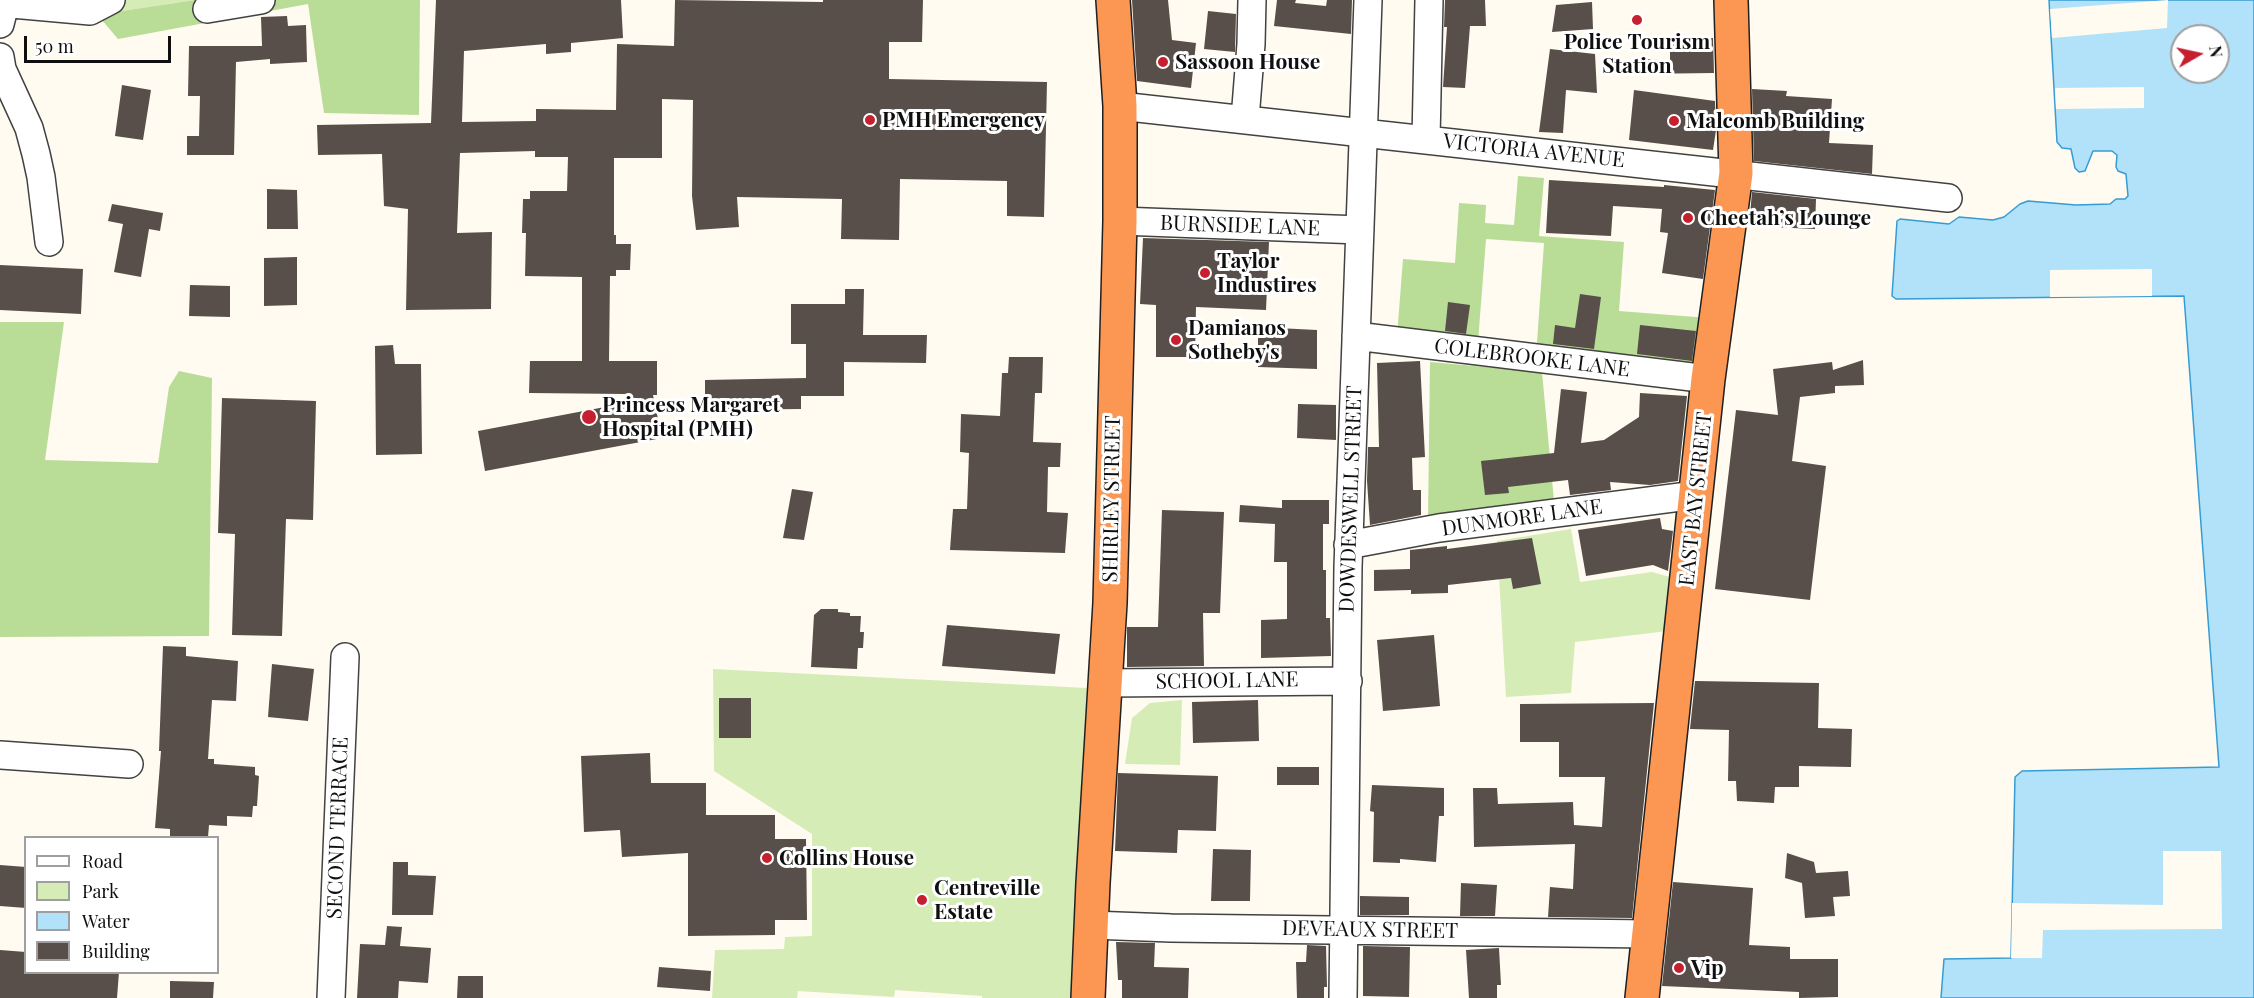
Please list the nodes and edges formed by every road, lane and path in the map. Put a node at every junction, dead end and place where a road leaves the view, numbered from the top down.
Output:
1 (6, 0) edge
2 (111, 0) edge
3 (261, 0) edge
4 (1113, 0) edge
5 (1252, 0) edge
6 (1368, 0) edge
7 (1429, 0) edge
8 (1731, 0) edge
9 (207, 9) dead end
10 (0, 24) edge
11 (0, 57) edge
12 (1120, 106) junction
13 (1245, 119) junction
14 (1363, 132) junction
15 (1426, 139) junction
16 (1736, 173) junction
17 (1948, 198) dead end
18 (1120, 221) junction
19 (1360, 230) junction
20 (49, 242) dead end
21 (1356, 336) junction
22 (1708, 379) junction
23 (1696, 495) junction
24 (1348, 545) junction
25 (345, 657) dead end
26 (1348, 681) junction
27 (1106, 683) junction
28 (0, 755) edge
29 (129, 764) dead end
30 (1091, 925) junction
31 (1343, 929) junction
32 (1649, 934) junction
33 (331, 998) edge
34 (1089, 998) edge
35 (1343, 998) edge
36 (1642, 998) edge

1 - 2 street
1 - 10 street
3 - 9 street
4 - 12 highway, SHIRLEY STREET
5 - 13 street
6 - 14 street, DOWDESWELL STREET
7 - 15 street
8 - 16 highway, EAST BAY STREET
11 - 20 street
12 - 13 street, VICTORIA AVENUE
12 - 18 highway, SHIRLEY STREET
13 - 14 street, VICTORIA AVENUE
14 - 15 street, VICTORIA AVENUE
14 - 19 street, DOWDESWELL STREET
15 - 16 street, VICTORIA AVENUE
16 - 17 street, VICTORIA AVENUE
16 - 22 highway, EAST BAY STREET
18 - 19 street, BURNSIDE LANE
18 - 27 highway, SHIRLEY STREET
19 - 21 street, DOWDESWELL STREET
21 - 22 street, COLEBROOKE LANE
21 - 24 street, DOWDESWELL STREET
22 - 23 highway, EAST BAY STREET
23 - 24 street, DUNMORE LANE
23 - 32 highway, EAST BAY STREET
24 - 26 street, DOWDESWELL STREET
25 - 33 street, SECOND TERRACE
26 - 27 street, SCHOOL LANE
26 - 31 street, DOWDESWELL STREET
27 - 30 highway, SHIRLEY STREET
28 - 29 street
30 - 31 street, DEVEAUX STREET
30 - 34 highway, SHIRLEY STREET
31 - 32 street, DEVEAUX STREET
31 - 35 street, DOWDESWELL STREET
32 - 36 highway, EAST BAY STREET

